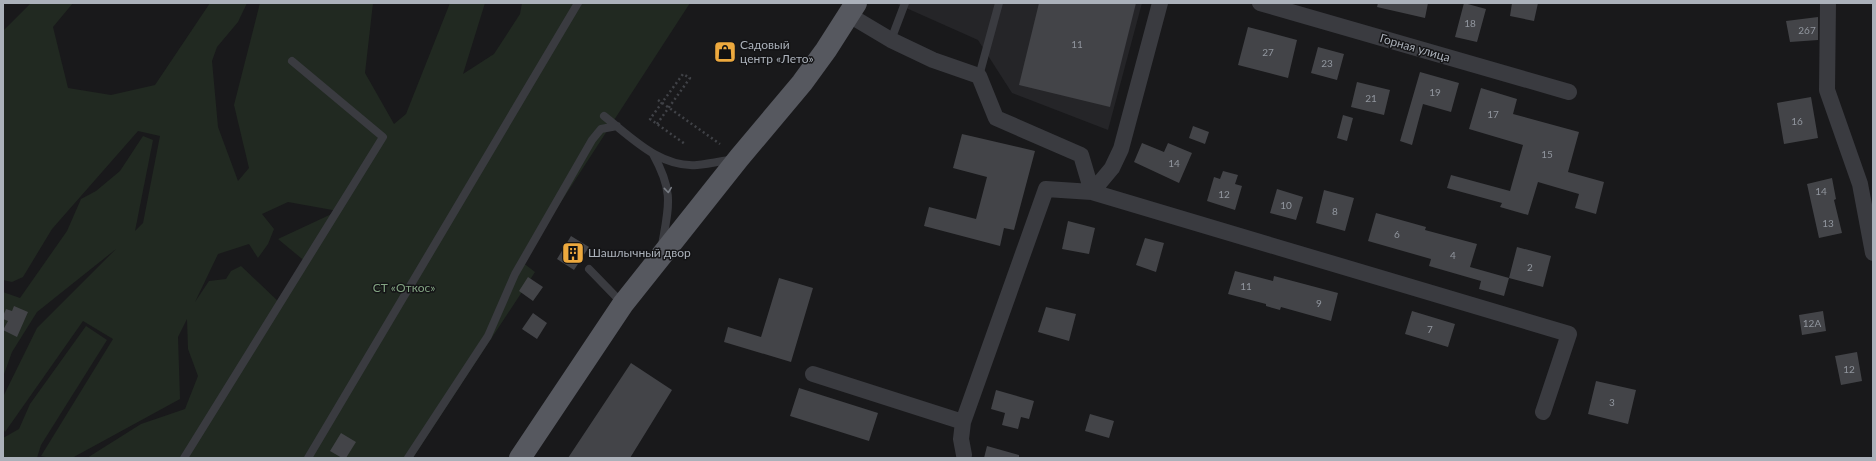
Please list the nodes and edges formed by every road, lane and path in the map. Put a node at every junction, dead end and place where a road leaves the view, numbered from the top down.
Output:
1 (578, 3) edge
2 (905, 3) edge
3 (999, 3) edge
4 (1160, 3) edge
5 (1260, 3) edge
6 (1828, 3) edge
7 (852, 9) edge
8 (891, 40) junction
9 (292, 61) dead end
10 (980, 76) junction
11 (1569, 92) dead end
12 (658, 100) dead end
13 (662, 103) junction
14 (668, 107) junction
15 (604, 116) dead end
16 (657, 124) junction
17 (617, 126) junction
18 (685, 144) dead end
19 (720, 144) dead end
20 (653, 154) junction
21 (739, 158) junction
22 (1092, 192) junction
23 (1873, 253) edge
24 (660, 256) junction
25 (589, 269) dead end
26 (623, 304) junction
27 (814, 374) dead end
28 (1543, 412) dead end
29 (963, 422) junction
30 (964, 455) dead end
31 (184, 458) edge
32 (308, 458) edge
33 (408, 458) edge
34 (520, 458) edge

1 - 32 lane
2 - 8 lane
3 - 10 lane
4 - 22 street
5 - 11 street, Горная улица
6 - 23 street
7 - 8 street
7 - 21 main road
8 - 10 street
9 - 31 lane
10 - 22 street
12 - 13 path
13 - 14 path
13 - 14 path
13 - 16 path
14 - 16 path
14 - 19 path
15 - 17 lane
16 - 18 path
17 - 20 lane
17 - 33 lane
20 - 21 lane
20 -> 24 lane
21 - 24 main road
22 - 28 street
22 - 29 street
24 - 26 main road
25 - 26 lane
26 - 34 main road
27 - 29 street
29 - 30 street

